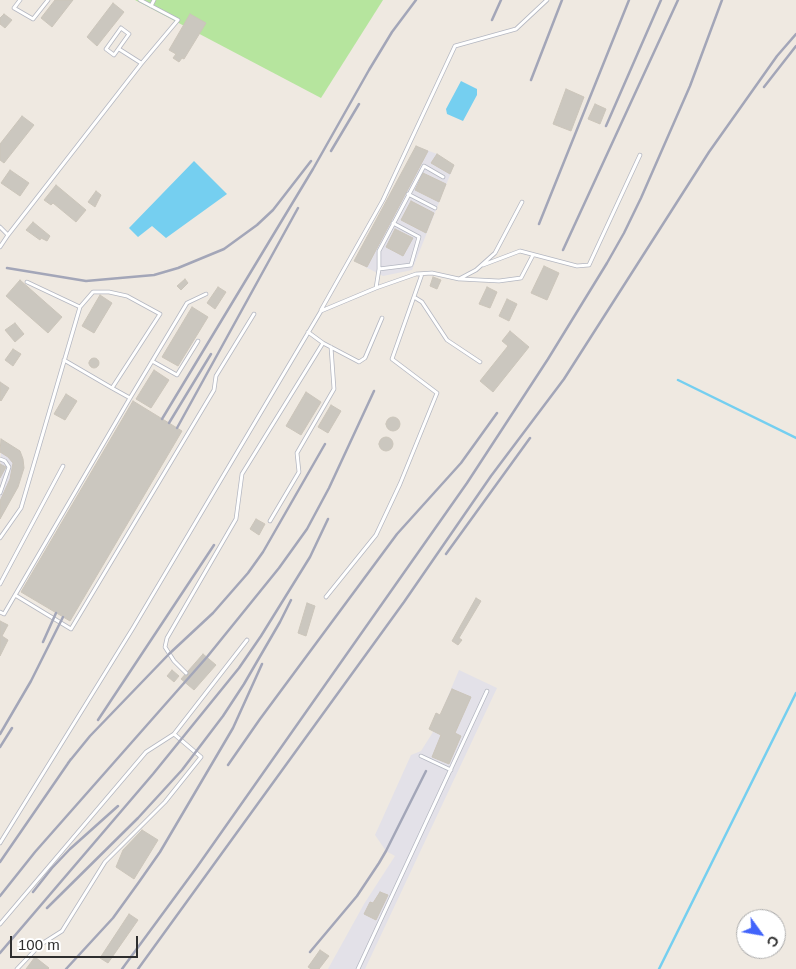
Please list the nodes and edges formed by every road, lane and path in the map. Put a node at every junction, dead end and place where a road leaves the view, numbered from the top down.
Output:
1 (20, 0) edge
2 (48, 0) edge
3 (140, 0) edge
4 (154, 0) edge
5 (547, 0) edge
6 (151, 6) junction
7 (119, 48) junction
8 (141, 64) junction
9 (640, 155) dead end
10 (443, 177) dead end
11 (408, 194) junction
12 (522, 202) dead end
13 (435, 208) dead end
14 (393, 223) junction
15 (0, 227) edge
16 (8, 235) junction
17 (0, 247) edge
18 (533, 255) junction
19 (483, 264) junction
20 (379, 269) junction
21 (422, 274) junction
22 (459, 279) junction
23 (27, 282) dead end
24 (376, 288) junction
25 (206, 294) dead end
26 (414, 297) junction
27 (80, 307) junction
28 (321, 311) junction
29 (254, 314) dead end
30 (382, 318) dead end
31 (308, 332) junction
32 (198, 341) dead end
33 (323, 343) junction
34 (331, 347) junction
35 (64, 360) junction
36 (152, 361) junction
37 (480, 362) dead end
38 (112, 388) junction
39 (130, 398) junction
40 (0, 459) edge
41 (63, 466) dead end
42 (0, 493) edge
43 (270, 521) dead end
44 (0, 538) edge
45 (0, 584) edge
46 (15, 595) junction
47 (326, 597) dead end
48 (0, 612) edge
49 (247, 640) dead end
50 (186, 673) dead end
51 (487, 691) dead end
52 (174, 734) junction
53 (421, 756) dead end
54 (451, 770) junction
55 (0, 843) edge
56 (0, 924) edge
57 (17, 969) edge
58 (358, 969) edge

1 - 2 lane
3 - 6 lane
4 - 6 lane
5 - 28 lane
6 - 8 lane
7 - 7 lane
7 - 8 lane
8 - 16 lane
9 - 18 lane
10 - 11 lane
11 - 13 lane
11 - 14 lane
12 - 19 lane
14 - 20 lane
14 - 20 lane
15 - 16 lane
16 - 17 lane
18 - 19 lane
18 - 22 lane
19 - 22 lane
20 - 24 lane
21 - 22 lane
21 - 24 lane
21 - 26 lane
23 - 27 lane
24 - 28 lane
25 - 36 lane
26 - 37 lane
26 - 47 lane
27 - 35 lane
27 - 38 lane
28 - 31 lane
29 - 46 lane
30 - 34 lane
31 - 33 lane
31 - 55 lane
32 - 36 lane
33 - 34 lane
33 - 50 lane
34 - 43 lane
35 - 38 lane
35 - 44 lane
36 - 39 lane
38 - 39 lane
39 - 46 lane
40 - 42 lane
41 - 45 lane
46 - 48 lane
49 - 52 lane
51 - 54 lane
52 - 56 lane
52 - 57 lane
53 - 54 lane
54 - 58 lane

